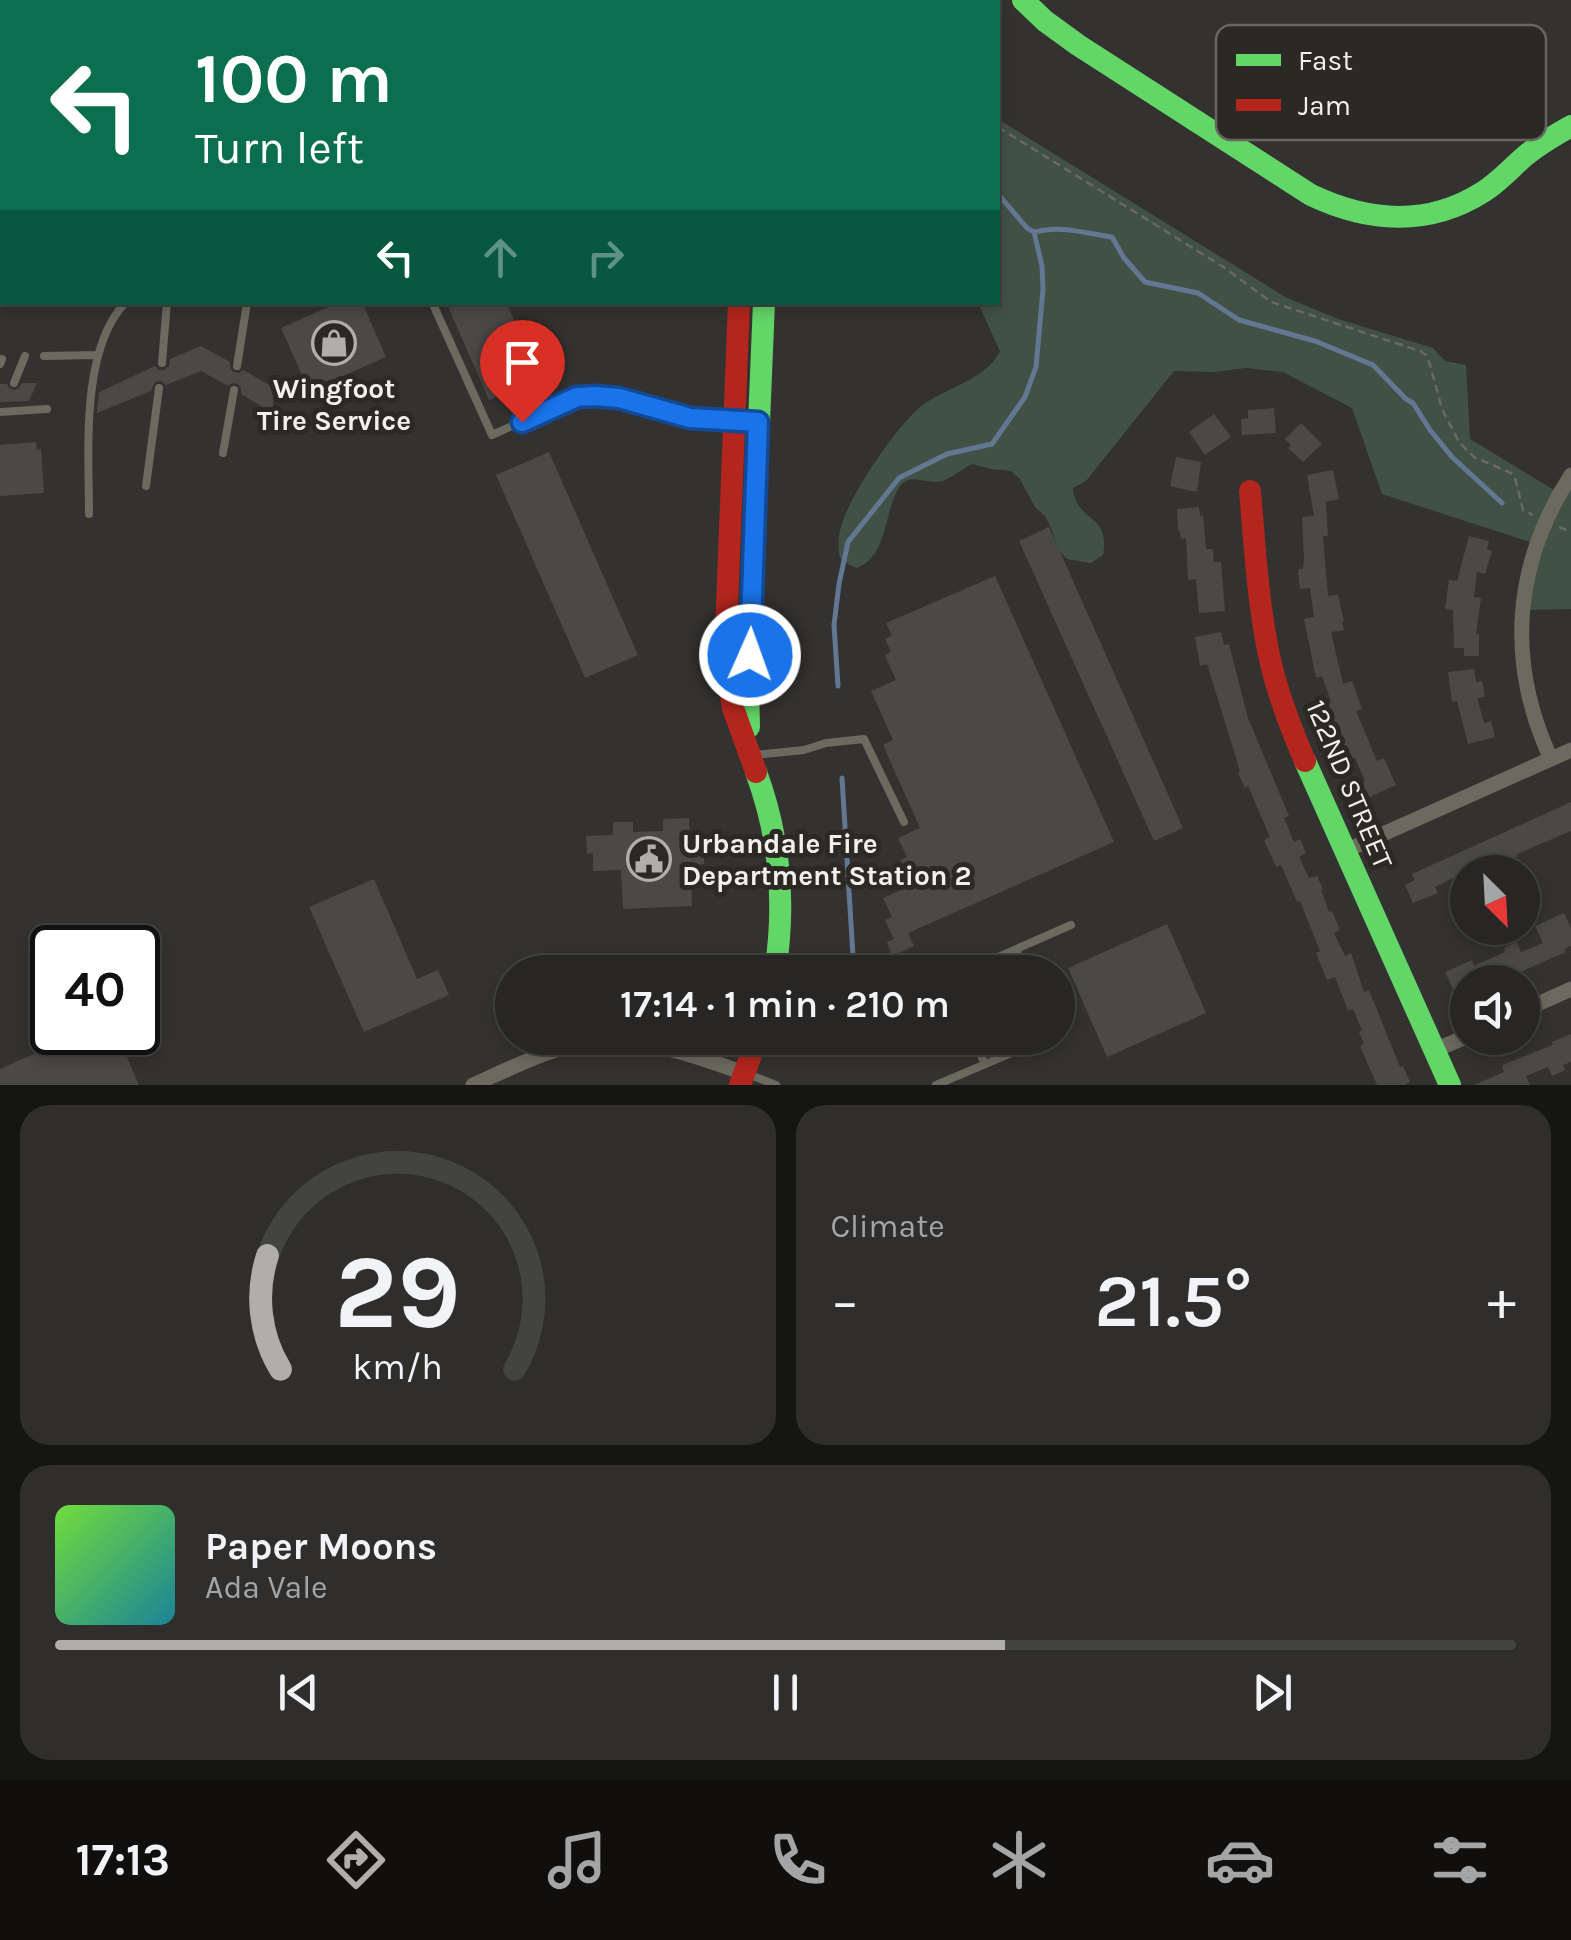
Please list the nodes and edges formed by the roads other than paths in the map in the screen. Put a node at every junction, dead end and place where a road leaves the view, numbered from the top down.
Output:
1 (1023, 0) edge
2 (1571, 126) edge
3 (1216, 134) edge
4 (1226, 140) edge
5 (123, 305) edge
6 (167, 305) edge
7 (247, 305) edge
8 (433, 305) edge
9 (739, 305) edge
10 (764, 305) edge
11 (98, 355) junction
12 (25, 356) dead end
13 (44, 356) dead end
14 (162, 362) dead end
15 (237, 366) dead end
16 (14, 383) dead end
17 (159, 388) dead end
18 (234, 390) dead end
19 (6, 402) dead end
20 (47, 408) dead end
21 (1, 412) edge
22 (733, 420) junction
23 (758, 422) junction
24 (223, 453) dead end
25 (1571, 475) edge
26 (146, 486) dead end
27 (1250, 492) dead end
28 (89, 514) dead end
29 (1571, 750) edge
30 (750, 756) junction
31 (1550, 759) junction
32 (904, 822) dead end
33 (1345, 852) junction
34 (1071, 925) dead end
35 (1016, 950) junction
36 (777, 955) edge
37 (1004, 955) edge
38 (1018, 955) edge
39 (1571, 989) edge
40 (1540, 1003) edge
41 (1450, 1043) edge
42 (1434, 1050) junction
43 (751, 1055) edge
44 (981, 1055) edge
45 (1006, 1055) edge
46 (985, 1064) junction
47 (742, 1079) edge
48 (474, 1085) edge
49 (776, 1085) edge
50 (936, 1085) edge
51 (1450, 1085) edge

1 - 3 street
2 - 4 street
5 - 11 lane
6 - 14 lane
7 - 15 lane
8 - 22 lane
9 - 22 street
10 - 23 street
11 - 13 lane
11 - 28 lane
12 - 16 lane
17 - 26 lane
18 - 24 lane
19 - 21 lane
20 - 21 lane
22 - 23 lane
22 - 30 street
23 - 30 street
25 - 31 street
27 - 33 street, 122ND STREET
29 - 31 street
30 - 32 lane
30 - 36 street
31 - 33 street
33 - 42 street, 122ND STREET
34 - 35 lane
35 - 37 lane
35 - 38 lane
39 - 40 street
41 - 42 street
42 - 51 street, 122ND STREET
43 - 47 street
44 - 46 lane
45 - 46 lane
46 - 50 lane
47 - 48 street
47 - 49 lane

